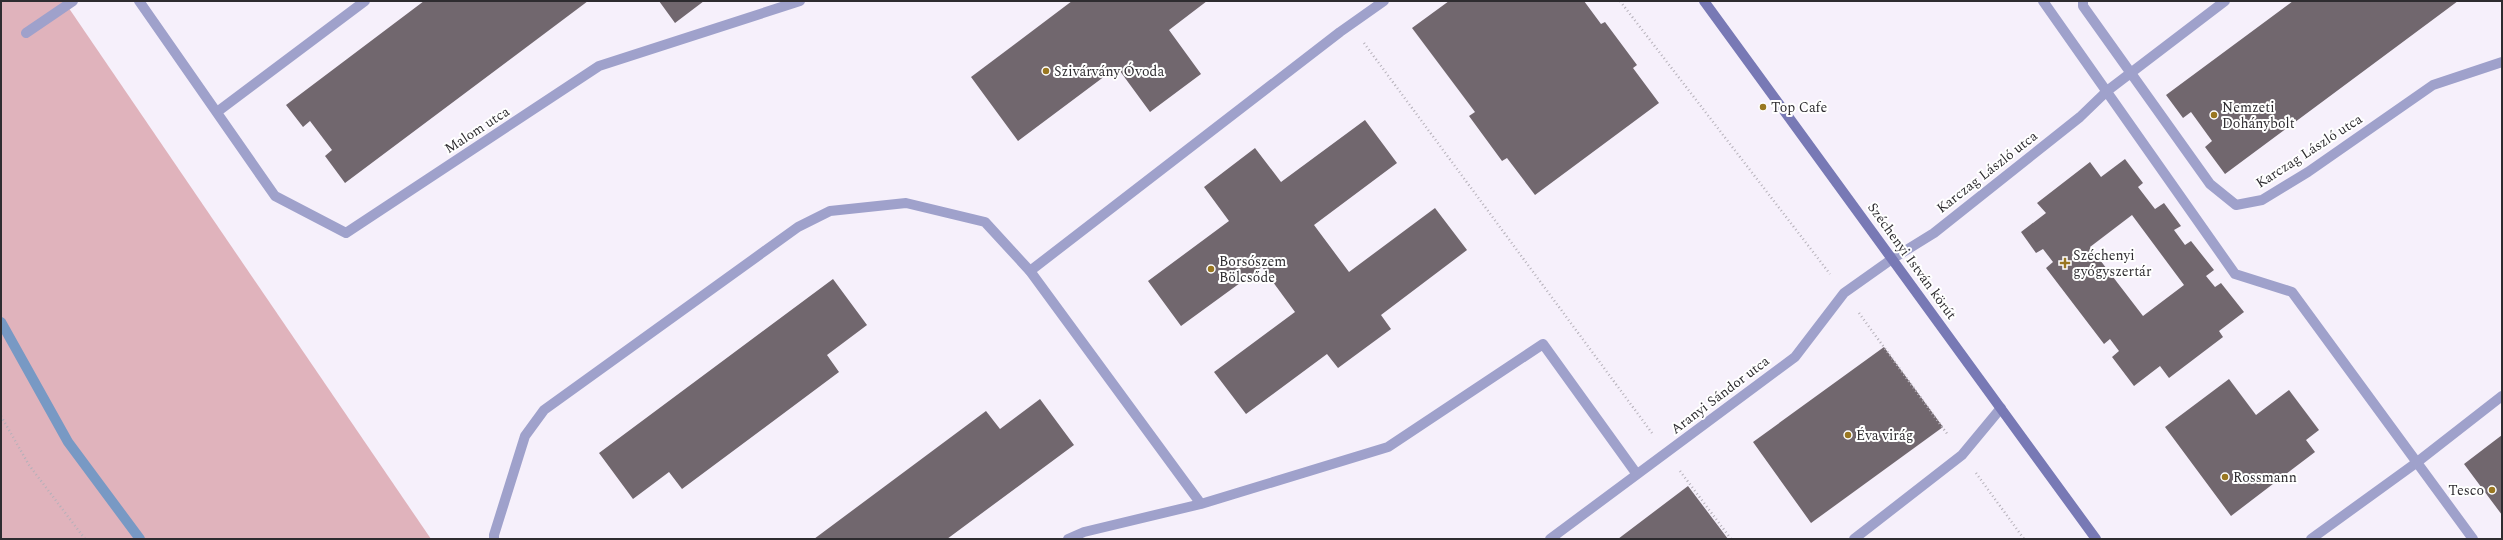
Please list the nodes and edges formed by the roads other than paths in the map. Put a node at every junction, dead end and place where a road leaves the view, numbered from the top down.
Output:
1 (73, 1) edge
2 (139, 1) edge
3 (365, 1) edge
4 (800, 1) edge
5 (1384, 1) edge
6 (1704, 1) edge
7 (2043, 1) edge
8 (2083, 1) edge
9 (2225, 1) edge
10 (26, 33) dead end
11 (2502, 62) edge
12 (2132, 73) junction
13 (2107, 91) junction
14 (217, 112) junction
15 (1892, 259) junction
16 (1030, 271) junction
17 (2502, 396) edge
18 (2001, 408) junction
19 (2416, 463) junction
20 (1636, 474) junction
21 (1201, 504) junction
22 (494, 539) edge
23 (1068, 539) edge
24 (1550, 539) edge
25 (1854, 539) edge
26 (2096, 539) edge
27 (2311, 539) edge
28 (2473, 539) edge

1 - 10 street
2 - 14 street, Malom utca
3 - 14 street
4 - 14 street, Malom utca
5 - 16 street
6 - 15 street, Széchenyi István körút
7 - 13 street
8 - 12 street, Karczag László utca
9 - 12 street, Karczag László utca
11 - 12 street, Karczag László utca
12 - 13 street, Karczag László utca
13 - 15 street, Karczag László utca
13 - 19 street
15 - 18 street, Széchenyi István körút
15 - 20 street, Aranyi Sándor utca
16 - 21 street
16 - 22 street
17 - 19 street
18 - 25 street
18 - 26 street, Széchenyi István körút
19 - 27 street
19 - 28 street
20 - 21 street
20 - 24 street, Aranyi Sándor utca
21 - 23 street

